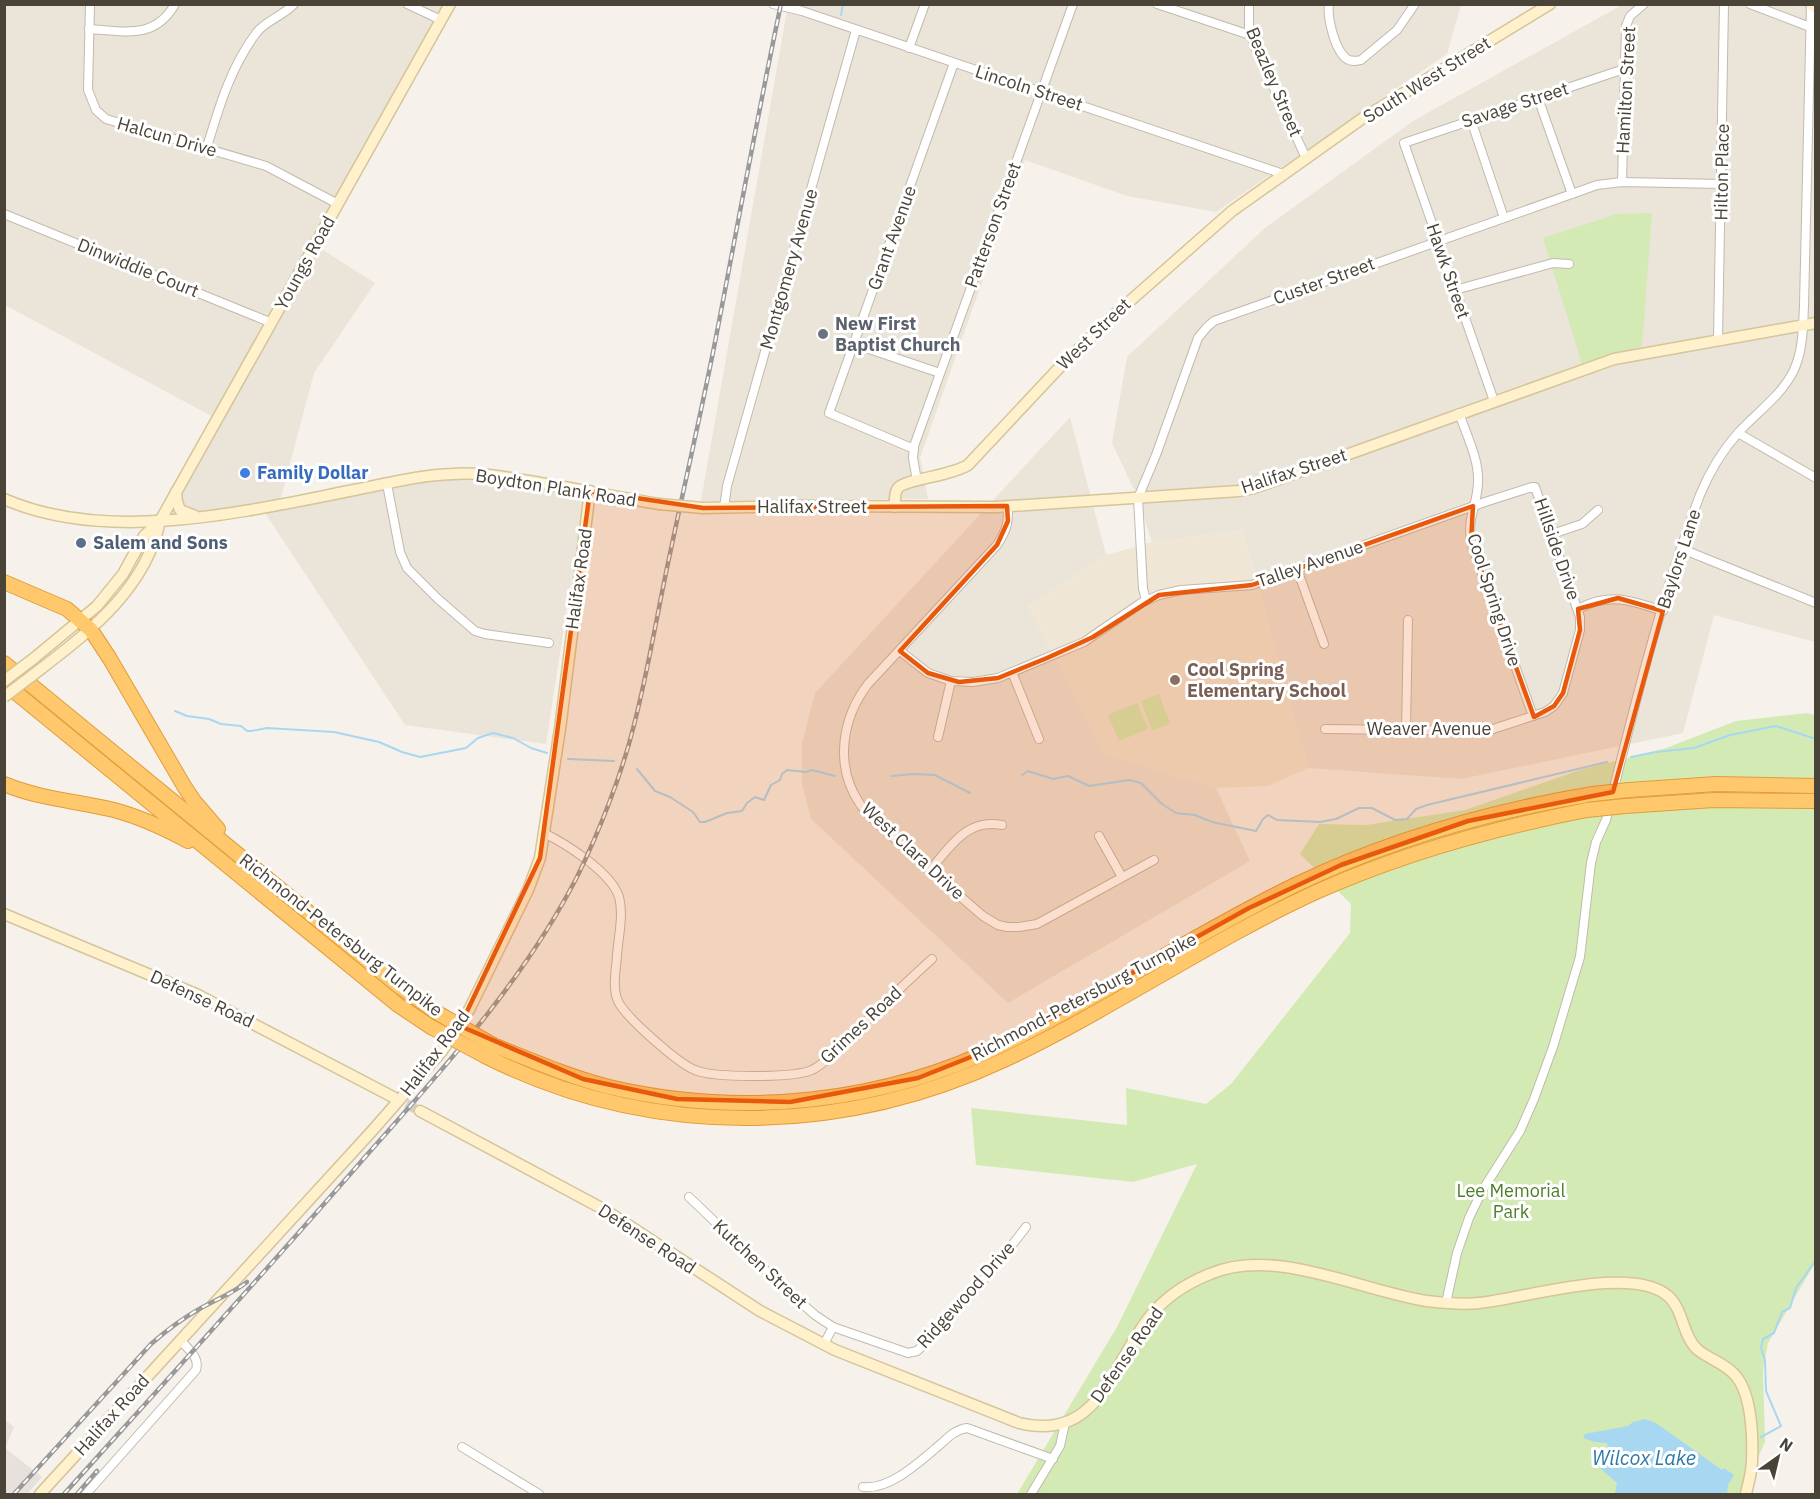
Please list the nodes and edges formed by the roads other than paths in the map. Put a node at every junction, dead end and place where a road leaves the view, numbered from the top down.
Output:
1 (90, 4) edge
2 (175, 4) edge
3 (294, 4) edge
4 (406, 4) edge
5 (450, 4) edge
6 (773, 4) edge
7 (925, 4) edge
8 (1073, 4) edge
9 (1249, 4) edge
10 (1329, 4) edge
11 (1415, 4) edge
12 (1550, 4) edge
13 (1644, 4) edge
14 (1724, 4) edge
15 (1750, 4) edge
16 (1811, 4) edge
17 (1160, 5) edge
18 (1815, 8) edge
19 (441, 20) junction
20 (1810, 27) junction
21 (89, 29) junction
22 (856, 30) junction
23 (1250, 35) junction
24 (909, 48) junction
25 (954, 63) junction
26 (1624, 69) junction
27 (1042, 92) junction
28 (1538, 98) junction
29 (1471, 120) junction
30 (1406, 142) joint
31 (207, 147) junction
32 (1306, 158) junction
33 (1283, 174) junction
34 (1622, 182) junction
35 (1722, 184) junction
36 (1572, 195) junction
37 (338, 204) junction
38 (4, 214) edge
39 (1504, 218) junction
40 (1438, 241) junction
41 (1569, 264) dead end
42 (1455, 290) junction
43 (272, 323) junction
44 (1815, 323) edge
45 (1803, 325) junction
46 (1718, 339) junction
47 (854, 344) junction
48 (940, 373) junction
49 (1494, 401) junction
50 (1459, 413) junction
51 (1738, 433) junction
52 (914, 449) junction
53 (1815, 478) edge
54 (916, 481) junction
55 (387, 483) junction
56 (1537, 489) joint
57 (590, 491) junction
58 (176, 492) junction
59 (1138, 498) junction
60 (4, 499) edge
61 (682, 506) joint
62 (1473, 506) junction
63 (895, 507) junction
64 (1007, 507) junction
65 (724, 508) junction
66 (1598, 510) dead end
67 (200, 518) junction
68 (160, 521) junction
69 (1552, 534) junction
70 (1682, 549) junction
71 (1297, 569) junction
72 (4, 582) edge
73 (1146, 600) junction
74 (1815, 603) edge
75 (1578, 609) junction
76 (1663, 611) junction
77 (1408, 620) dead end
78 (86, 626) junction
79 (549, 643) dead end
80 (1324, 644) dead end
81 (900, 651) junction
82 (4, 663) edge
83 (1012, 672) junction
84 (951, 681) junction
85 (4, 682) edge
86 (4, 698) edge
87 (1533, 716) junction
88 (1325, 729) dead end
89 (1406, 730) junction
90 (938, 738) dead end
91 (1040, 740) dead end
92 (4, 784) edge
93 (1815, 786) edge
94 (1815, 801) edge
95 (1002, 825) dead end
96 (544, 833) junction
97 (1099, 836) dead end
98 (1154, 860) dead end
99 (222, 861) junction
100 (930, 870) junction
101 (264, 874) junction
102 (1122, 877) junction
103 (4, 914) edge
104 (932, 959) dead end
105 (489, 1050) junction
106 (393, 1097) tunnel mouth
107 (420, 1111) tunnel mouth
108 (689, 1197) dead end
109 (1026, 1227) dead end
110 (1446, 1303) junction
111 (833, 1327) junction
112 (180, 1340) junction
113 (824, 1344) junction
114 (1065, 1423) junction
115 (462, 1447) dead end
116 (1053, 1459) junction
117 (863, 1487) dead end
118 (40, 1494) edge
119 (86, 1494) edge
120 (539, 1494) edge
121 (1031, 1494) edge
122 (1746, 1494) edge

1 - 21 street, Halcun Drive
2 - 21 street
3 - 31 street
4 - 19 street
5 - 19 street, Youngs Road
6 - 22 street, Lincoln Street
7 - 24 street
8 - 27 street, Patterson Street
9 - 23 street, Beazley Street
10 - 11 street
12 - 32 street, South West Street
13 - 26 street, Hamilton Street
14 - 35 street, Hilton Place
15 - 20 street
16 - 18 street
16 - 20 street, Baylors Lane
17 - 23 street
19 - 37 street, Youngs Road
20 - 45 street, Baylors Lane
21 - 31 street, Halcun Drive
22 - 24 street, Lincoln Street
22 - 65 street, Montgomery Avenue
23 - 32 street, Beazley Street
24 - 25 street, Lincoln Street
25 - 27 street, Lincoln Street
25 - 47 street, Grant Avenue
26 - 28 street, Savage Street
26 - 34 street, Hamilton Street
27 - 33 street, Lincoln Street
27 - 48 street, Patterson Street
28 - 29 street, Savage Street
28 - 36 street
29 - 30 street, Savage Street
29 - 39 street
30 - 40 street, Hawk Street
31 - 37 street, Halcun Drive
32 - 33 street, West Street
33 - 54 street, West Street
34 - 35 street, Custer Street
34 - 36 street, Custer Street
35 - 46 street, Hilton Place
36 - 39 street, Custer Street
37 - 43 street, Youngs Road
38 - 43 street, Dinwiddie Court
39 - 40 street, Custer Street
40 - 42 street, Hawk Street
40 - 59 street, Custer Street
41 - 42 street
42 - 49 street, Hawk Street
43 - 58 street, Youngs Road
44 - 45 street, Halifax Street
45 - 46 street, Halifax Street
45 - 51 street, Baylors Lane
46 - 49 street, Halifax Street
47 - 48 street
47 - 52 street, Grant Avenue
48 - 52 street, Patterson Street
49 - 50 street, Halifax Street
50 - 59 street, Halifax Street
50 - 62 street, Cool Spring Drive
51 - 53 street
51 - 70 street, Baylors Lane
52 - 54 street, Patterson Street
54 - 63 street, West Street
55 - 57 street, Boydton Plank Road
55 - 67 street, Boydton Plank Road
55 - 79 street
56 - 62 street, Talley Avenue
56 - 69 street, Hillside Drive
57 - 61 street, Boydton Plank Road, bridge
57 - 96 street, Halifax Road
58 - 67 street
58 - 68 street, Youngs Road
59 - 64 street, Halifax Street
59 - 73 street, Custer Street
60 - 68 street, Boydton Plank Road
61 - 65 street, Halifax Street, bridge
62 - 71 street, Talley Avenue
62 - 87 street, Cool Spring Drive
63 - 64 street, Halifax Street
63 - 65 street, Halifax Street
64 - 81 street, West Clara Drive
66 - 69 street
67 - 68 street, Boydton Plank Road
68 - 78 street, Youngs Road
69 - 75 street, Hillside Drive
70 - 74 street
70 - 76 street, Baylors Lane
71 - 73 street, Talley Avenue
71 - 80 street
72 - 78 highway
73 - 83 street, Talley Avenue
75 - 76 street
75 - 87 street, Weaver Avenue
76 - 110 street, Baylors Lane
77 - 89 street
78 - 85 street, bridge
78 - 86 street, bridge
78 - 101 highway
81 - 84 street
81 - 100 street, West Clara Drive
82 - 101 highway, Richmond-Petersburg Turnpike
83 - 84 street, Talley Avenue
83 - 91 street
84 - 90 street
85 - 99 highway, Richmond-Petersburg Turnpike
87 - 89 street, Weaver Avenue
88 - 89 street, Weaver Avenue
92 - 99 highway
93 - 105 highway, Richmond-Petersburg Turnpike, bridge
94 - 105 highway, Richmond-Petersburg Turnpike, bridge
95 - 100 street
96 - 104 street, Grimes Road
96 - 112 street, Halifax Road
97 - 102 street
98 - 102 street, West Clara Drive
99 - 105 highway, Richmond-Petersburg Turnpike, bridge
100 - 102 street, West Clara Drive
101 - 105 highway, Richmond-Petersburg Turnpike, bridge
103 - 106 street, Defense Road
107 - 113 street, Defense Road
108 - 111 street, Kutchen Street
109 - 111 street, Ridgewood Drive
110 - 114 street, Defense Road
110 - 122 street, Defense Road
111 - 113 street
112 - 118 street, Halifax Road
112 - 119 street
113 - 114 street, Defense Road
114 - 116 street
115 - 120 street
116 - 117 street
116 - 121 street

